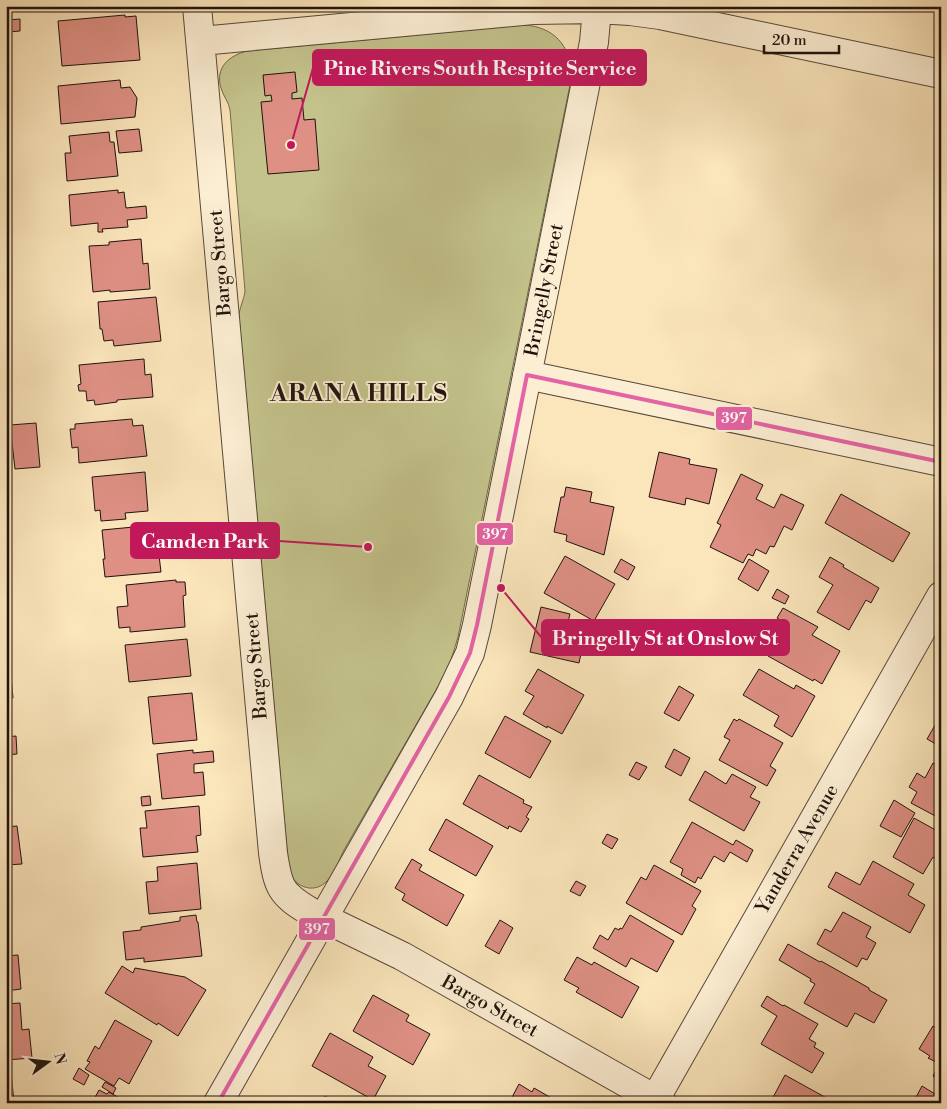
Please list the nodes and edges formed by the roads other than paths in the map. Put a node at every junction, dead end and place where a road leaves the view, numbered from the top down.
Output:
1 (197, 6) edge
2 (597, 9) junction
3 (434, 13) edge
4 (201, 41) junction
5 (941, 74) edge
6 (527, 375) junction
7 (941, 462) edge
8 (941, 596) edge
9 (323, 918) junction
10 (657, 1101) edge
11 (218, 1103) edge

1 - 4 street, Bargo Street
2 - 3 street
2 - 5 street
2 - 6 street, Bringelly Street
3 - 4 street
4 - 9 street, Bargo Street
6 - 7 street
6 - 9 street, Bringelly Street
8 - 10 street, Yanderra Avenue
9 - 10 street, Bargo Street
9 - 11 street, Bringelly Street

